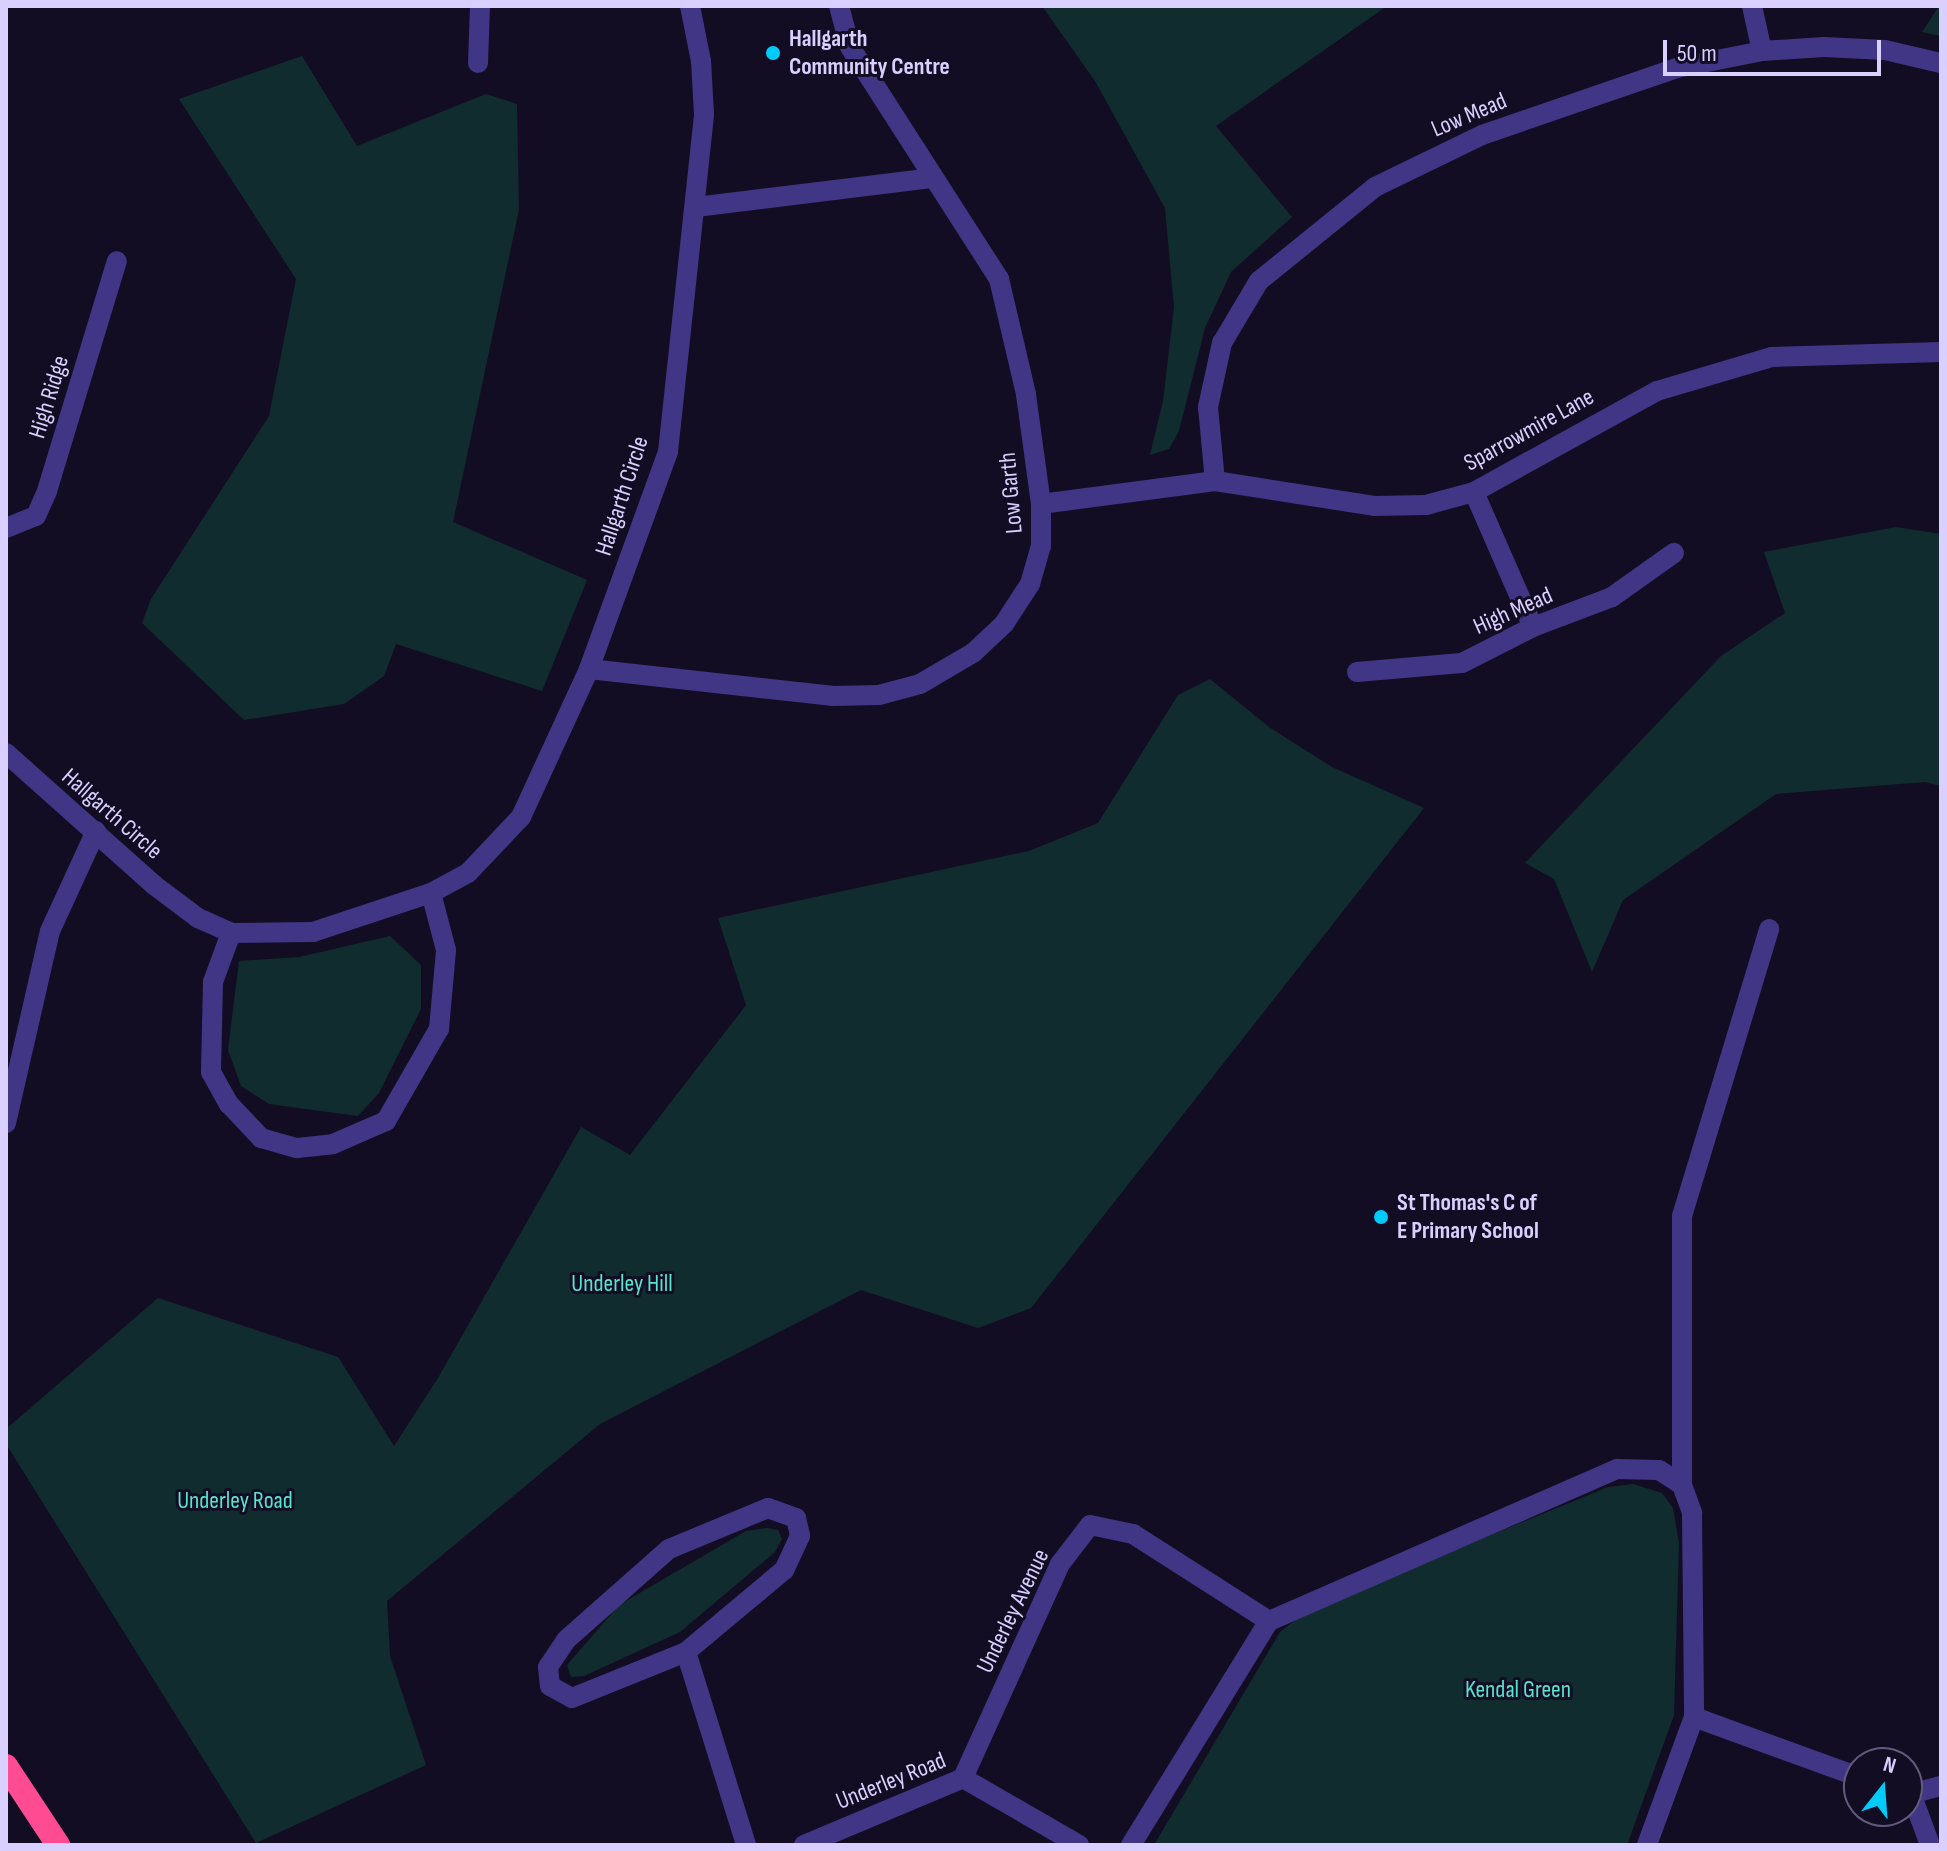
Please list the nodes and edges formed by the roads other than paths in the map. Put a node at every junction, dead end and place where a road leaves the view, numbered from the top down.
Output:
1 (480, 6) edge
2 (690, 6) edge
3 (839, 6) edge
4 (1752, 6) edge
5 (1762, 51) junction
6 (478, 63) dead end
7 (1941, 63) edge
8 (931, 178) junction
9 (696, 207) junction
10 (117, 261) dead end
11 (1941, 352) edge
12 (1215, 481) junction
13 (1474, 492) junction
14 (1041, 504) junction
15 (6, 528) edge
16 (1674, 553) dead end
17 (1533, 627) junction
18 (589, 669) junction
19 (1357, 672) dead end
20 (6, 753) edge
21 (96, 831) junction
22 (431, 893) junction
23 (1769, 929) dead end
24 (231, 933) junction
25 (6, 1123) edge
26 (1682, 1485) junction
27 (1269, 1621) junction
28 (686, 1652) junction
29 (1694, 1717) junction
30 (6, 1766) edge
31 (1843, 1771) edge
32 (963, 1778) junction
33 (58, 1845) edge
34 (746, 1845) edge
35 (804, 1845) edge
36 (1079, 1845) edge
37 (1131, 1845) edge
38 (1647, 1845) edge

1 - 6 street
2 - 9 street, Hallgarth Circle
3 - 8 street, Low Garth
4 - 5 street
5 - 7 street, Low Mead
5 - 12 street, Low Mead
8 - 9 street
8 - 14 street, Low Garth
9 - 18 street, Hallgarth Circle
10 - 15 street, High Ridge
11 - 13 street, Sparrowmire Lane
12 - 13 street, Sparrowmire Lane
12 - 14 street, Sparrowmire Lane
13 - 17 street
14 - 18 street, Low Garth
16 - 17 street, High Mead
17 - 19 street, High Mead
18 - 22 street, Hallgarth Circle
20 - 21 street, Hallgarth Circle
21 - 24 street, Hallgarth Circle
21 - 25 street
22 - 24 street, Hallgarth Circle
22 - 24 street
23 - 26 street
26 - 27 street
26 - 29 street
27 - 32 street, Underley Avenue
27 - 37 street
28 - 28 street
28 - 34 street
29 - 31 street
29 - 38 street
30 - 33 highway
32 - 35 street, Underley Road
32 - 36 street, Underley Road

